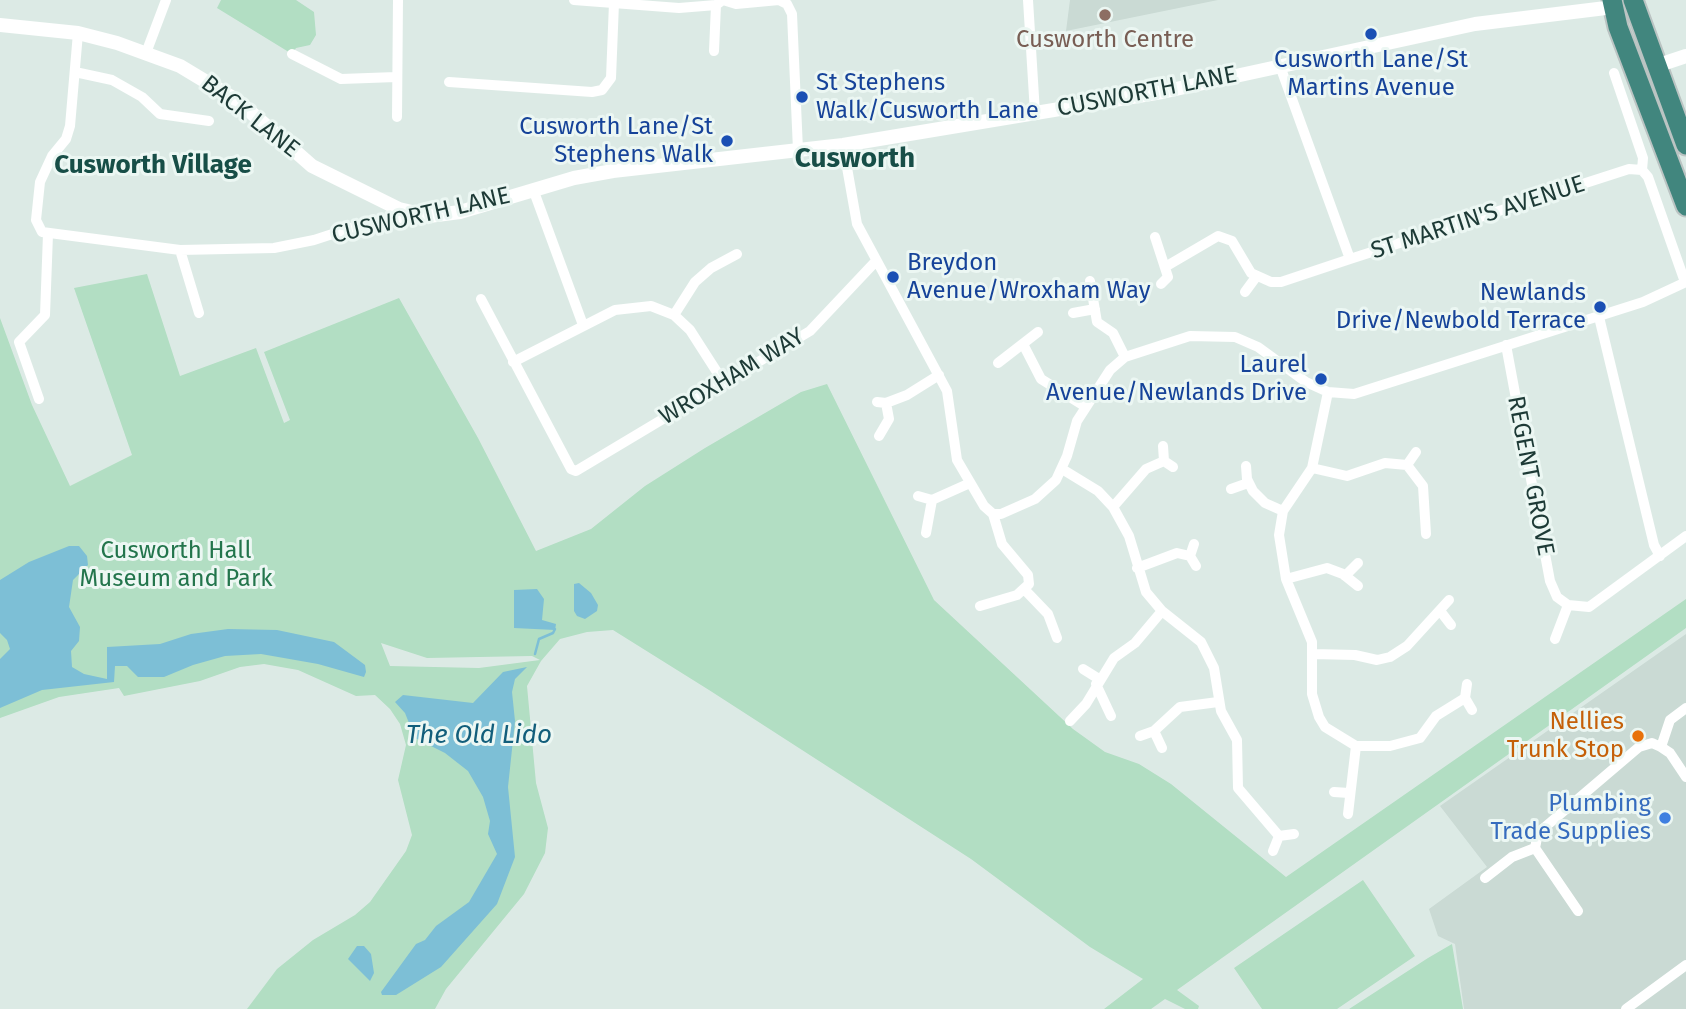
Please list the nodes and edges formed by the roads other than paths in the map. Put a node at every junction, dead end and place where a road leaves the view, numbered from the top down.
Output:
1 (166, 0) edge
2 (398, 0) edge
3 (574, 0) edge
4 (1028, 0) edge
5 (720, 2) edge
6 (790, 2) edge
7 (1623, 2) edge
8 (614, 3) junction
9 (0, 25) edge
10 (78, 33) junction
11 (714, 51) dead end
12 (146, 53) junction
13 (292, 54) dead end
14 (1686, 56) edge
15 (1280, 66) junction
16 (1656, 66) junction
17 (75, 72) junction
18 (1614, 73) dead end
19 (1636, 73) junction
20 (396, 77) junction
21 (449, 82) dead end
22 (1035, 113) junction
23 (397, 117) dead end
24 (209, 121) dead end
25 (843, 145) junction
26 (1686, 145) edge
27 (798, 150) junction
28 (1642, 170) junction
29 (533, 189) junction
30 (1686, 206) edge
31 (411, 214) junction
32 (48, 234) junction
33 (1155, 237) dead end
34 (180, 250) junction
35 (739, 253) dead end
36 (1350, 259) junction
37 (876, 261) junction
38 (1164, 267) junction
39 (1256, 277) junction
40 (1090, 281) dead end
41 (1161, 284) dead end
42 (1685, 284) edge
43 (1245, 292) dead end
44 (481, 299) dead end
45 (1095, 309) junction
46 (199, 313) dead end
47 (1073, 313) dead end
48 (674, 315) junction
49 (1599, 317) junction
50 (583, 325) junction
51 (1038, 331) dead end
52 (1023, 344) junction
53 (1506, 345) junction
54 (1125, 357) junction
55 (513, 362) junction
56 (999, 363) dead end
57 (939, 375) junction
58 (724, 383) junction
59 (1328, 392) junction
60 (39, 399) dead end
61 (1086, 407) junction
62 (879, 436) dead end
63 (1163, 446) dead end
64 (1416, 452) dead end
65 (1407, 465) junction
66 (1246, 467) dead end
67 (1312, 468) junction
68 (1062, 469) junction
69 (970, 483) junction
70 (1248, 483) junction
71 (1231, 489) dead end
72 (918, 496) dead end
73 (932, 500) junction
74 (1113, 507) junction
75 (1283, 511) junction
76 (993, 514) junction
77 (926, 533) dead end
78 (1426, 534) dead end
79 (1686, 536) edge
80 (1194, 544) dead end
81 (1660, 556) junction
82 (1359, 562) dead end
83 (1137, 568) junction
84 (1345, 576) junction
85 (1286, 579) junction
86 (1358, 586) dead end
87 (1024, 589) junction
88 (1449, 600) dead end
89 (1566, 604) junction
90 (980, 606) dead end
91 (1163, 611) junction
92 (1441, 612) junction
93 (1451, 625) dead end
94 (1058, 638) dead end
95 (1555, 639) dead end
96 (1314, 654) junction
97 (1083, 669) dead end
98 (1097, 681) junction
99 (1467, 684) dead end
100 (1465, 698) junction
101 (1218, 702) junction
102 (1686, 708) edge
103 (1472, 710) dead end
104 (1111, 716) dead end
105 (1070, 721) dead end
106 (1154, 731) junction
107 (1140, 736) dead end
108 (1356, 746) junction
109 (1661, 747) junction
110 (1162, 748) dead end
111 (1686, 777) edge
112 (1334, 792) dead end
113 (1349, 793) junction
114 (1348, 814) dead end
115 (1294, 834) dead end
116 (1279, 836) junction
117 (1535, 848) junction
118 (1273, 850) dead end
119 (1485, 878) dead end
120 (1578, 911) dead end
121 (1686, 965) edge
122 (1643, 1004) edge
123 (1626, 1009) edge

1 - 12 street
2 - 20 street
3 - 8 street
4 - 22 street
5 - 6 street
5 - 8 street
5 - 11 street
6 - 27 street
7 - 15 street, CUSWORTH LANE
7 - 16 highway
7 - 19 highway
8 - 21 street
9 - 10 street, BACK LANE
10 - 12 street, BACK LANE
10 - 17 street
12 - 31 street, BACK LANE
13 - 20 street
14 - 16 street
15 - 22 street, CUSWORTH LANE
15 - 36 street, ST MARTIN'S AVENUE
16 - 19 highway
16 - 26 highway
17 - 24 street
17 - 32 street
18 - 28 street
19 - 30 highway
20 - 23 street
22 - 25 street, CUSWORTH LANE
25 - 27 street, CUSWORTH LANE
25 - 37 street
27 - 29 street, CUSWORTH LANE
28 - 36 street, ST MARTIN'S AVENUE
28 - 42 street
29 - 31 street, CUSWORTH LANE
29 - 50 street
31 - 34 street, CUSWORTH LANE
32 - 34 street, CUSWORTH LANE
32 - 60 street
33 - 38 street
34 - 46 street
35 - 48 street
36 - 39 street
37 - 57 street
37 - 58 street, WROXHAM WAY
38 - 39 street
38 - 41 street
39 - 43 street
40 - 45 street
42 - 49 street
44 - 55 street
45 - 47 street
45 - 54 street
48 - 50 street
48 - 58 street
49 - 53 street
49 - 81 street
50 - 55 street
51 - 52 street
52 - 56 street
52 - 61 street
53 - 59 street
53 - 89 street, REGENT GROVE
54 - 59 street
54 - 61 street
55 - 58 street, WROXHAM WAY
57 - 62 street
57 - 69 street
59 - 67 street
61 - 68 street
63 - 74 street
64 - 65 street
65 - 67 street
65 - 78 street
66 - 70 street
67 - 75 street
68 - 74 street
68 - 76 street
69 - 73 street
69 - 76 street
70 - 71 street
70 - 75 street
72 - 73 street
73 - 77 street
74 - 83 street
75 - 85 street
76 - 87 street
79 - 81 street
80 - 83 street
81 - 89 street
82 - 84 street
83 - 91 street
84 - 85 street
84 - 86 street
85 - 96 street
87 - 90 street
87 - 94 street
88 - 92 street
89 - 95 street
91 - 98 street
91 - 101 street
92 - 93 street
92 - 96 street
96 - 108 street
97 - 98 street
98 - 104 street
98 - 105 street
99 - 100 street
100 - 103 street
100 - 108 street
101 - 106 street
101 - 116 street
102 - 109 street
106 - 107 street
106 - 110 street
108 - 113 street
109 - 111 street
109 - 117 street
112 - 113 street
113 - 114 street
115 - 116 street
116 - 118 street
117 - 119 street
117 - 120 street
121 - 122 street
122 - 123 street

